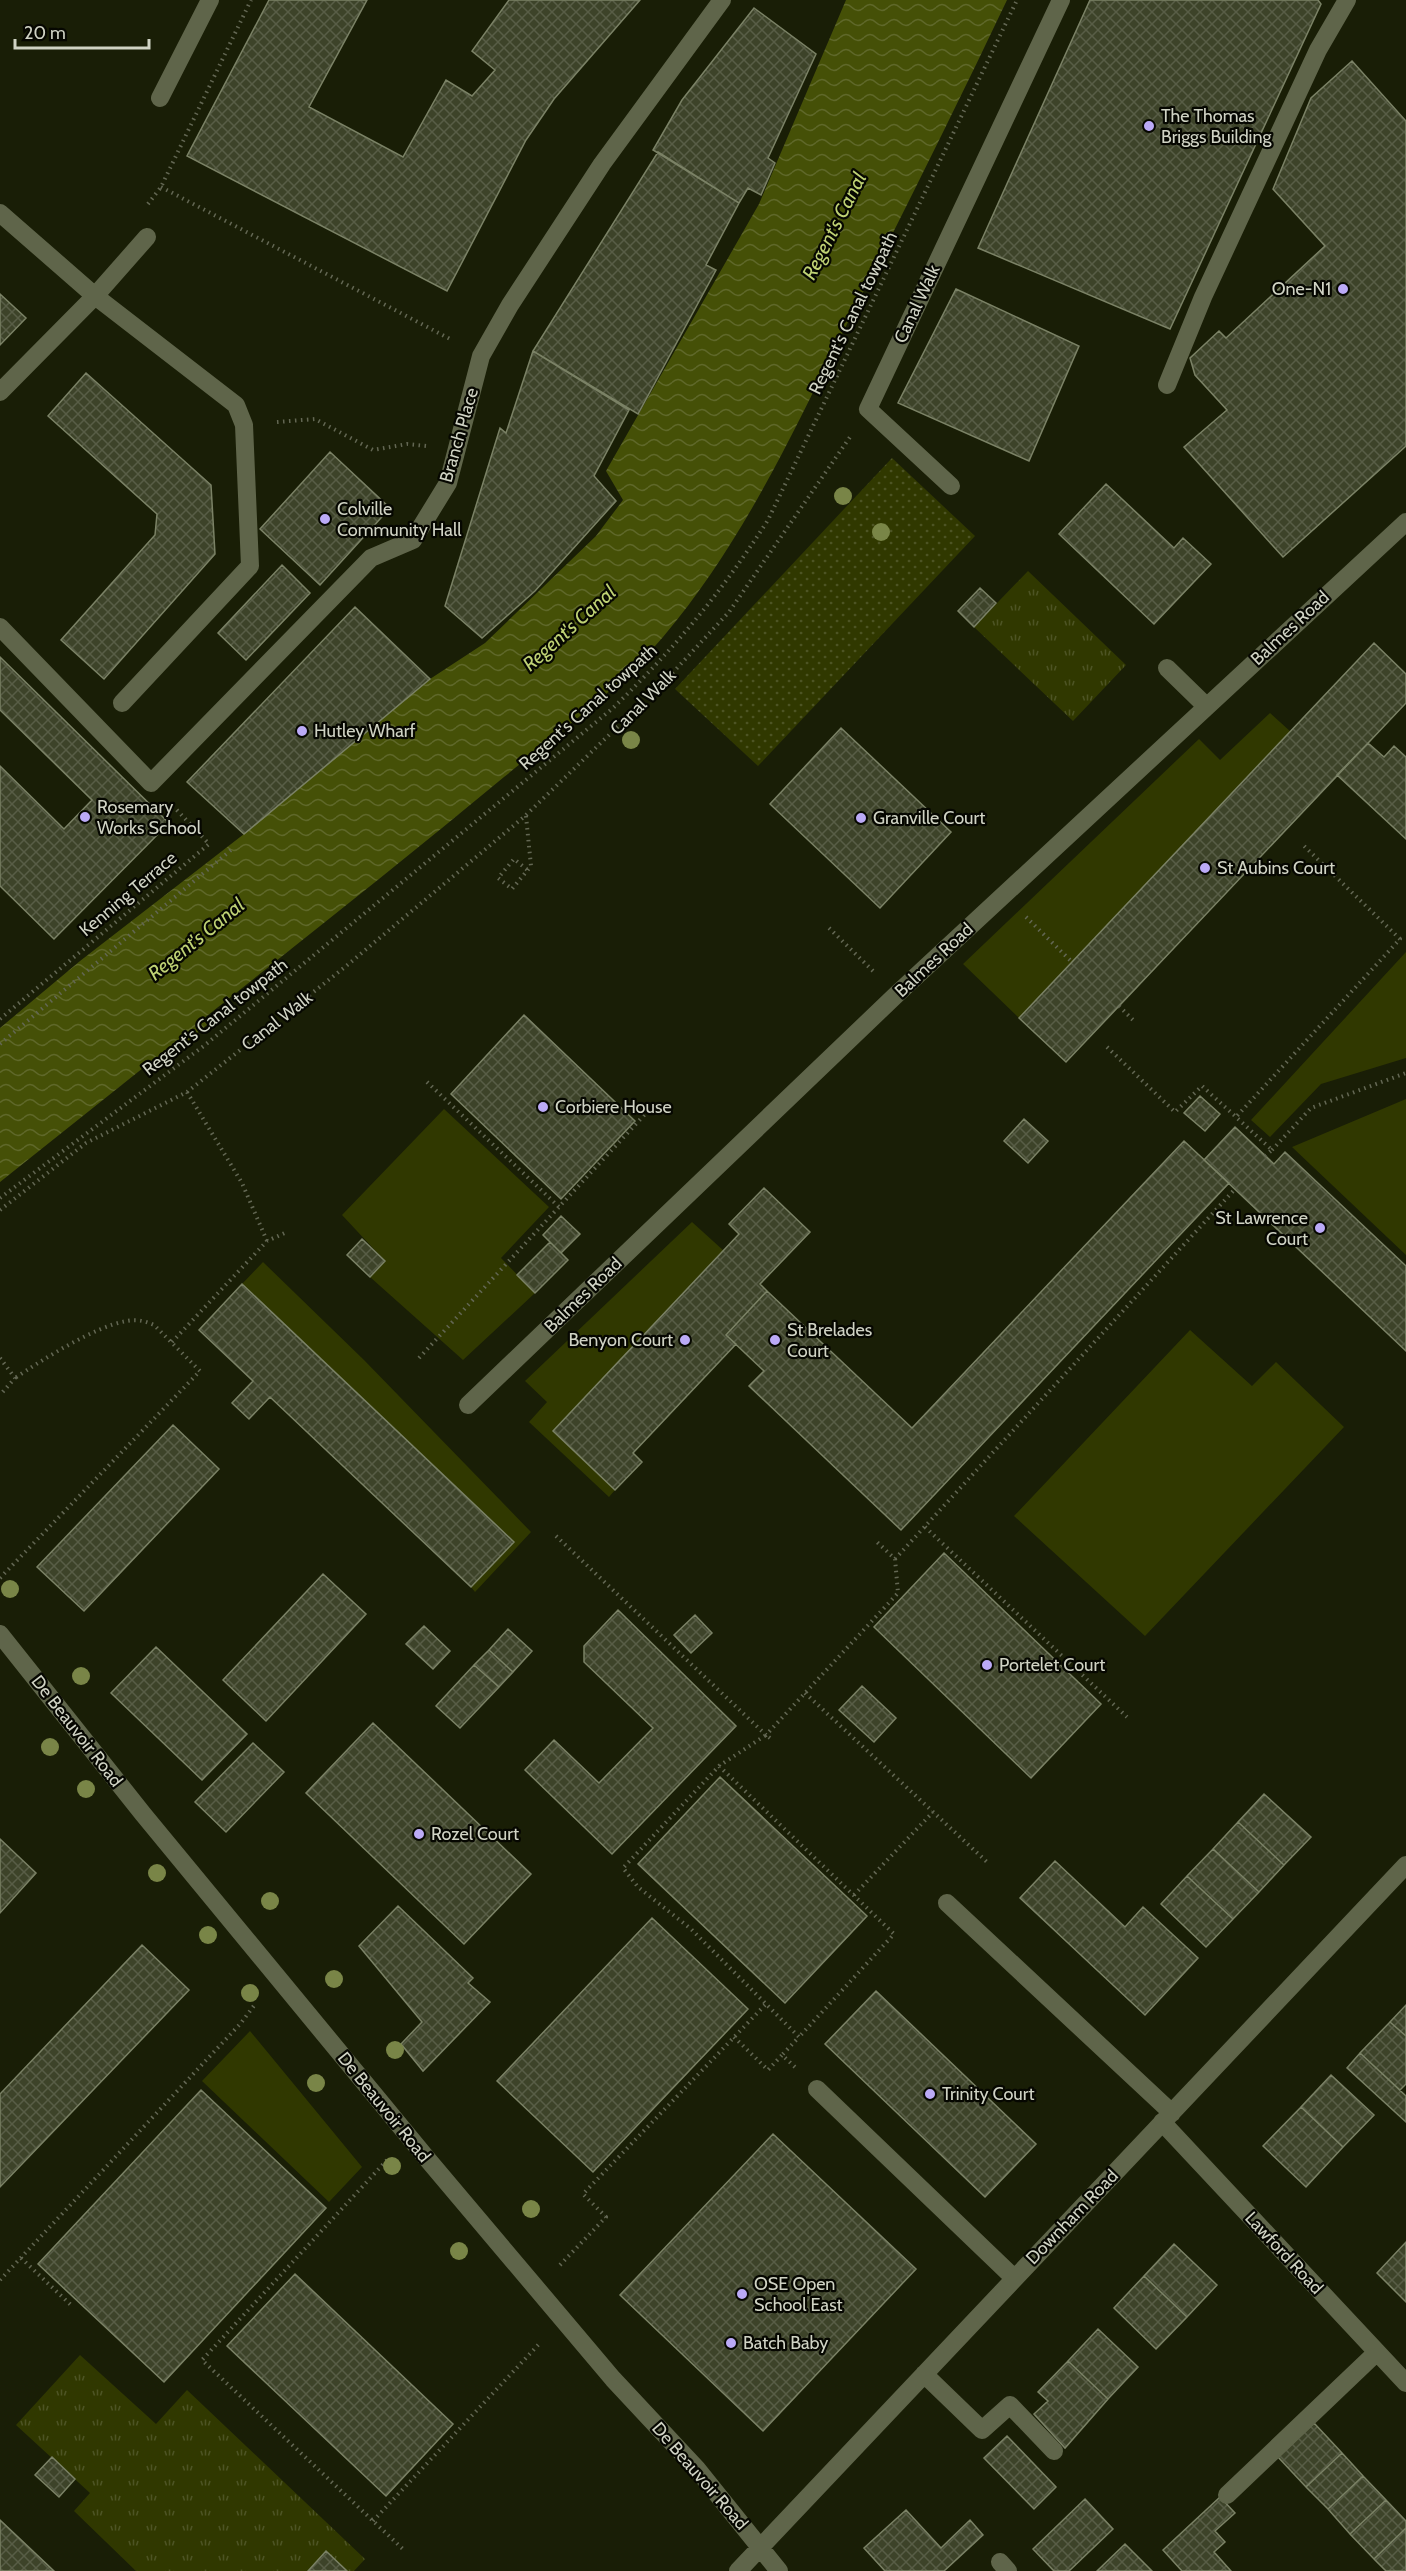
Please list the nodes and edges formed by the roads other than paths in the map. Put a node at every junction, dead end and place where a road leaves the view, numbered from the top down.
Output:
1 (210, 0) edge
2 (722, 0) edge
3 (1061, 0) edge
4 (1347, 0) edge
5 (160, 98) dead end
6 (0, 213) edge
7 (147, 237) dead end
8 (95, 296) junction
9 (1167, 385) dead end
10 (0, 392) edge
11 (951, 486) dead end
12 (1406, 522) edge
13 (0, 627) edge
14 (1167, 668) dead end
15 (122, 703) dead end
16 (1206, 706) junction
17 (468, 1405) dead end
18 (0, 1634) edge
19 (1406, 1865) edge
20 (947, 1903) dead end
21 (817, 2089) road end
22 (1167, 2117) junction
23 (1014, 2278) junction
24 (1377, 2352) junction
25 (924, 2374) junction
26 (1406, 2383) edge
27 (1054, 2451) dead end
28 (1227, 2495) dead end
29 (760, 2547) junction
30 (738, 2571) edge
31 (779, 2571) edge

1 - 5 street
2 - 13 street, Branch Place
3 - 11 street, Canal Walk
4 - 9 street
6 - 8 street
7 - 8 street
8 - 10 street
8 - 15 street
12 - 16 street, Balmes Road
14 - 16 street
16 - 17 street, Balmes Road
18 - 29 street, De Beauvoir Road
19 - 22 street, Downham Road
20 - 22 street, Lawford Road
21 - 23 street
22 - 23 street, Downham Road
22 - 24 street, Lawford Road
23 - 25 street, Downham Road
24 - 26 street, Lawford Road
24 - 28 street
25 - 27 street
25 - 29 street, Downham Road
29 - 30 street, Downham Road
29 - 31 street, De Beauvoir Road

